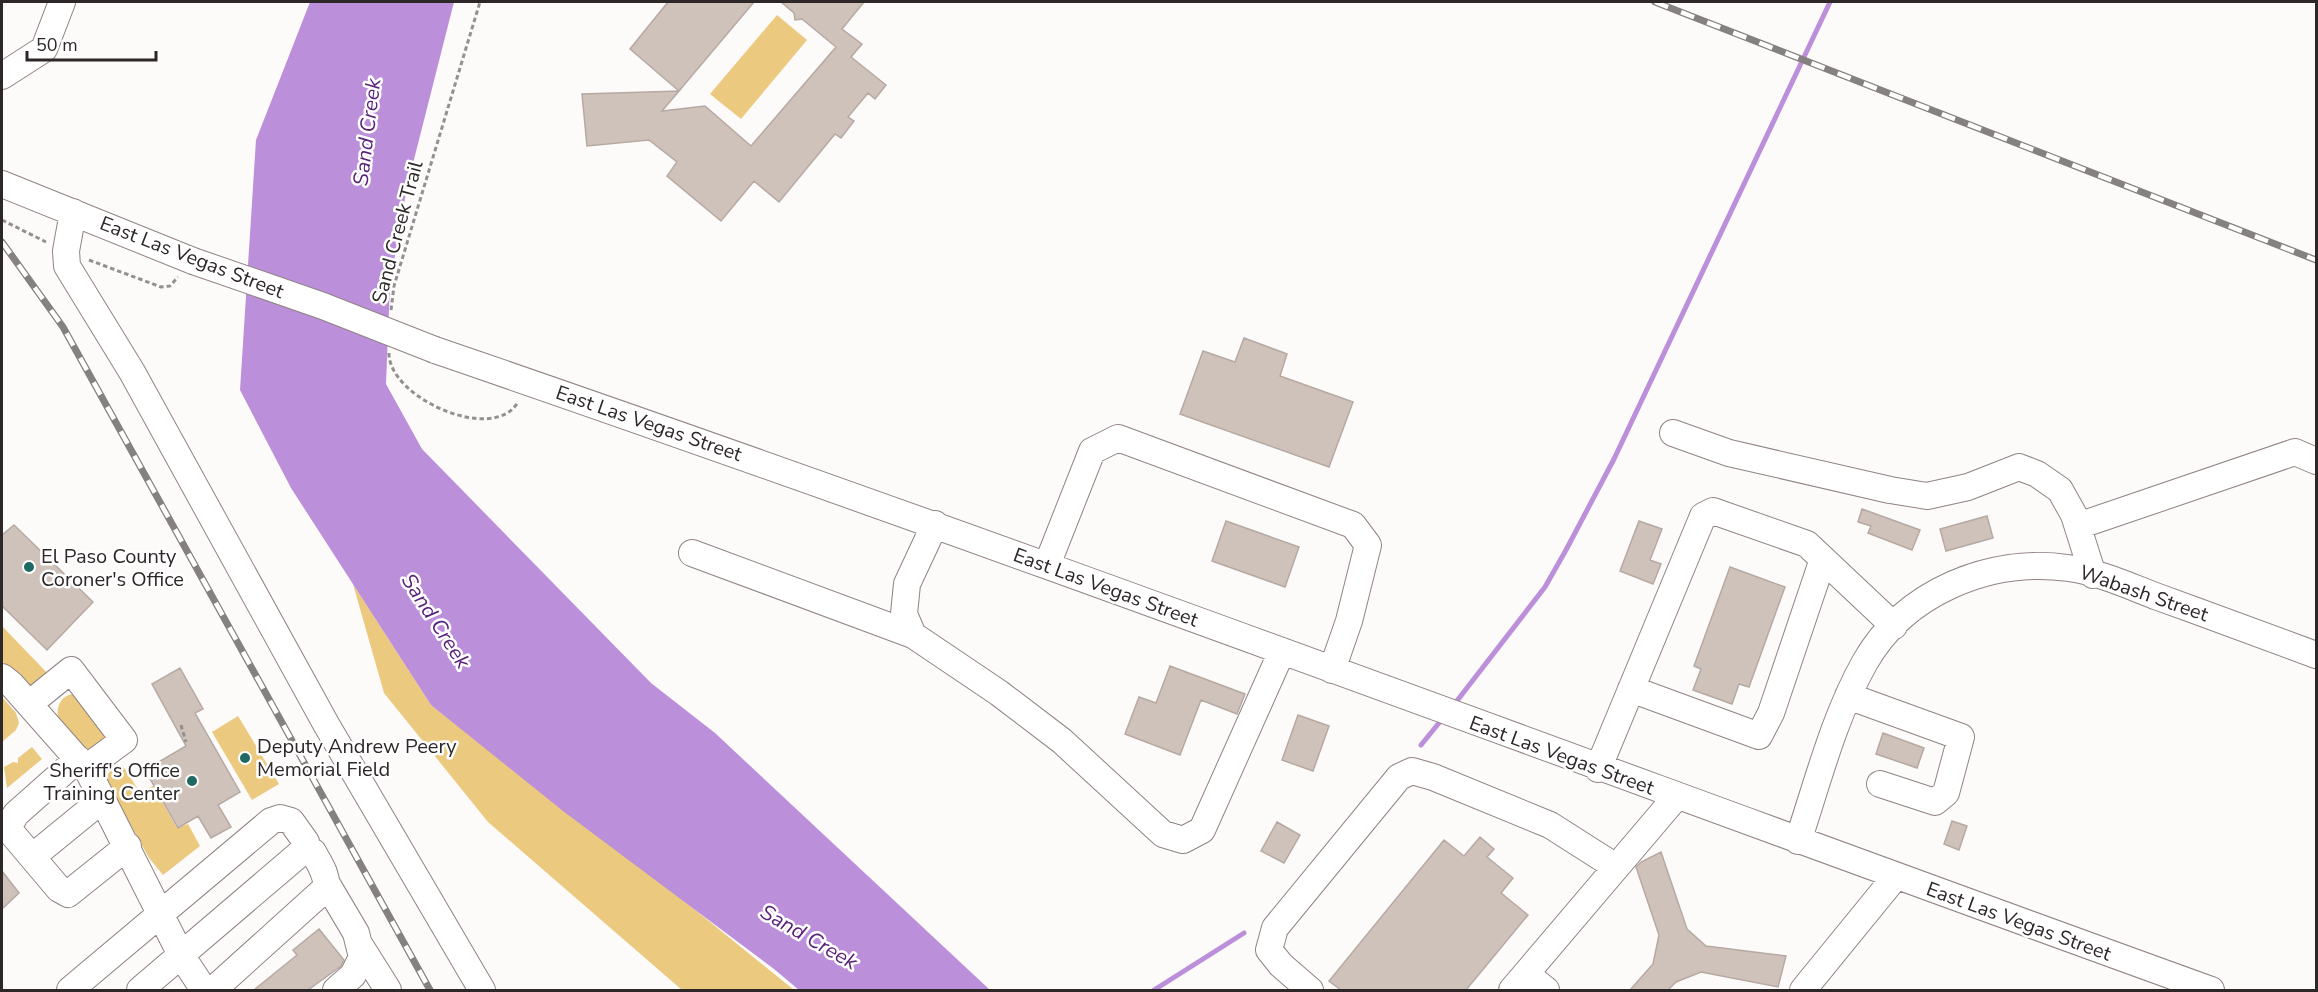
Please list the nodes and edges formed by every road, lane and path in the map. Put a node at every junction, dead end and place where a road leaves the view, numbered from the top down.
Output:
1 (62, 2) edge
2 (480, 2) edge
3 (2, 76) edge
4 (2, 184) edge
5 (73, 212) junction
6 (2, 220) edge
7 (49, 243) dead end
8 (82, 257) dead end
9 (190, 269) junction
10 (391, 318) dead end
11 (389, 349) dead end
12 (520, 397) dead end
13 (1673, 433) dead end
14 (2316, 461) edge
15 (935, 524) junction
16 (2078, 526) junction
17 (692, 553) dead end
18 (1824, 559) junction
19 (1047, 564) junction
20 (2093, 575) junction
21 (1894, 626) junction
22 (913, 635) junction
23 (1282, 651) junction
24 (2316, 655) edge
25 (1332, 670) junction
26 (2, 677) edge
27 (1631, 689) junction
28 (1848, 696) junction
29 (29, 704) junction
30 (181, 725) dead end
31 (186, 742) dead end
32 (82, 763) junction
33 (1598, 769) junction
34 (1880, 784) dead end
35 (1676, 797) junction
36 (103, 799) junction
37 (1798, 841) junction
38 (128, 846) junction
39 (304, 850) junction
40 (32, 857) junction
41 (1616, 867) junction
42 (1896, 876) junction
43 (327, 884) junction
44 (162, 913) junction
45 (361, 947) junction
46 (181, 955) junction
47 (1519, 982) edge
48 (70, 990) edge
49 (140, 990) edge
50 (204, 990) edge
51 (213, 990) edge
52 (336, 990) edge
53 (388, 990) edge
54 (482, 990) edge
55 (1310, 990) edge
56 (1546, 990) edge
57 (1803, 990) edge
58 (2211, 990) edge

1 - 3 street
2 - 10 path, Sand Creek Trail
4 - 5 street, East Las Vegas Street
5 - 9 street, East Las Vegas Street
5 - 54 street
6 - 7 path
8 - 9 path
9 - 15 street, East Las Vegas Street, bridge
11 - 12 path
13 - 16 street
14 - 16 street
15 - 19 street, East Las Vegas Street
15 - 22 street
16 - 20 street
17 - 22 street
18 - 21 street
18 - 27 street
18 - 27 street
19 - 23 street, East Las Vegas Street
19 - 25 street
20 - 21 street, Wabash Street
20 - 24 street, Wabash Street
21 - 28 street, Wabash Street
22 - 23 street
23 - 25 street, East Las Vegas Street
25 - 33 street, East Las Vegas Street
26 - 29 street
27 - 33 street
28 - 34 street
28 - 37 street, Wabash Street
29 - 32 street
29 - 32 street
30 - 31 path
32 - 36 street
32 - 40 street
33 - 35 street, East Las Vegas Street
35 - 37 street, East Las Vegas Street
35 - 41 street
36 - 38 street
36 - 40 street
37 - 42 street, East Las Vegas Street
38 - 40 street
38 - 44 street
39 - 43 street
39 - 44 street
39 - 46 street
41 - 47 street
41 - 55 street
42 - 57 street
42 - 58 street, East Las Vegas Street
43 - 45 street
43 - 51 street
44 - 46 street
44 - 48 street
45 - 52 street
45 - 53 street
46 - 49 street
46 - 50 street
47 - 56 street

